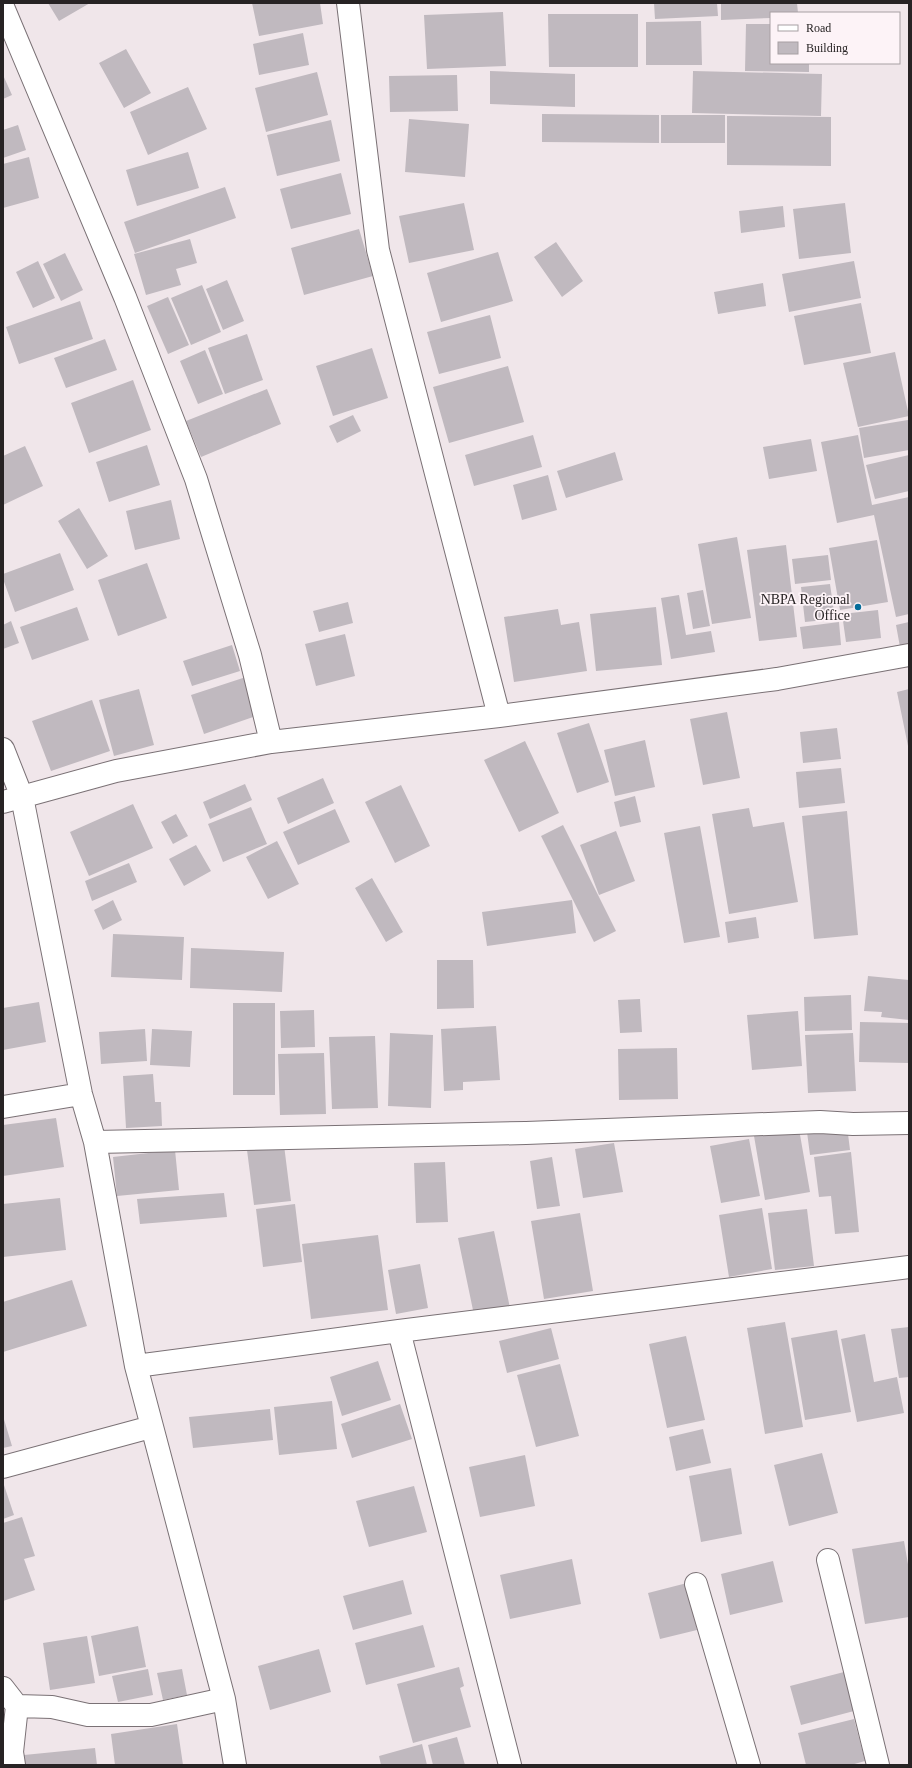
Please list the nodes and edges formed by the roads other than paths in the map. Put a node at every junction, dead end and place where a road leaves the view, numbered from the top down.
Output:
1 (348, 3) edge
2 (3, 7) edge
3 (909, 656) edge
4 (499, 716) junction
5 (271, 742) junction
6 (3, 749) edge
7 (12, 799) edge
8 (82, 1094) junction
9 (3, 1108) edge
10 (909, 1122) edge
11 (95, 1142) junction
12 (909, 1267) edge
13 (400, 1331) junction
14 (136, 1366) junction
15 (151, 1427) junction
16 (3, 1468) edge
17 (828, 1560) dead end
18 (696, 1584) dead end
19 (3, 1688) edge
20 (224, 1699) junction
21 (17, 1706) junction
22 (14, 1765) edge
23 (235, 1765) edge
24 (510, 1765) edge
25 (749, 1765) edge
26 (878, 1765) edge

1 - 4 street
2 - 5 street
3 - 4 street
4 - 5 street
5 - 7 street
6 - 7 street
7 - 8 street
8 - 9 street
8 - 11 street
10 - 11 street
11 - 14 street
12 - 13 street
13 - 14 street
13 - 24 street
14 - 15 street
15 - 16 street
15 - 20 street
17 - 26 street
18 - 25 street
19 - 21 street
20 - 21 street
20 - 23 street
21 - 22 street

